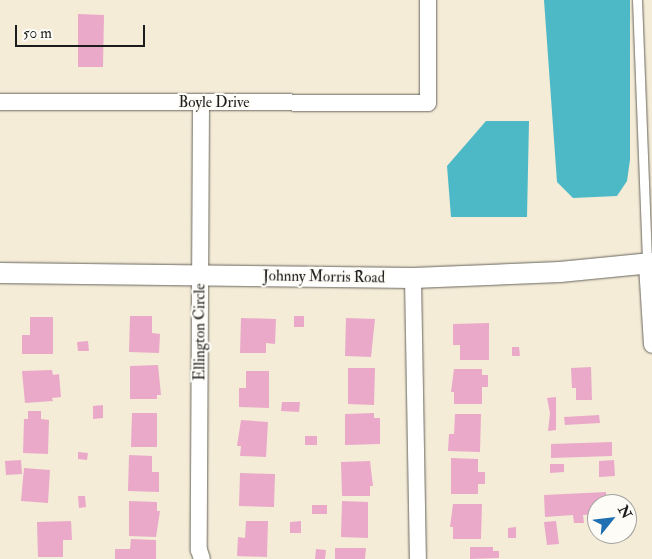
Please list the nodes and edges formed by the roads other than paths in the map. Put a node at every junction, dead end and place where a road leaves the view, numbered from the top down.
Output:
1 (428, 0) edge
2 (637, 0) edge
3 (0, 102) edge
4 (201, 104) junction
5 (650, 265) edge
6 (0, 273) edge
7 (200, 276) junction
8 (413, 278) junction
9 (652, 345) edge
10 (202, 559) edge
11 (418, 559) edge

1 - 4 street, Boyle Drive
2 - 5 lane
3 - 4 street, Boyle Drive
4 - 7 street, Ellington Circle
5 - 8 street, Johnny Morris Road
5 - 9 street
6 - 7 street, Johnny Morris Road
7 - 8 street, Johnny Morris Road
7 - 10 street, Ellington Circle
8 - 11 street

